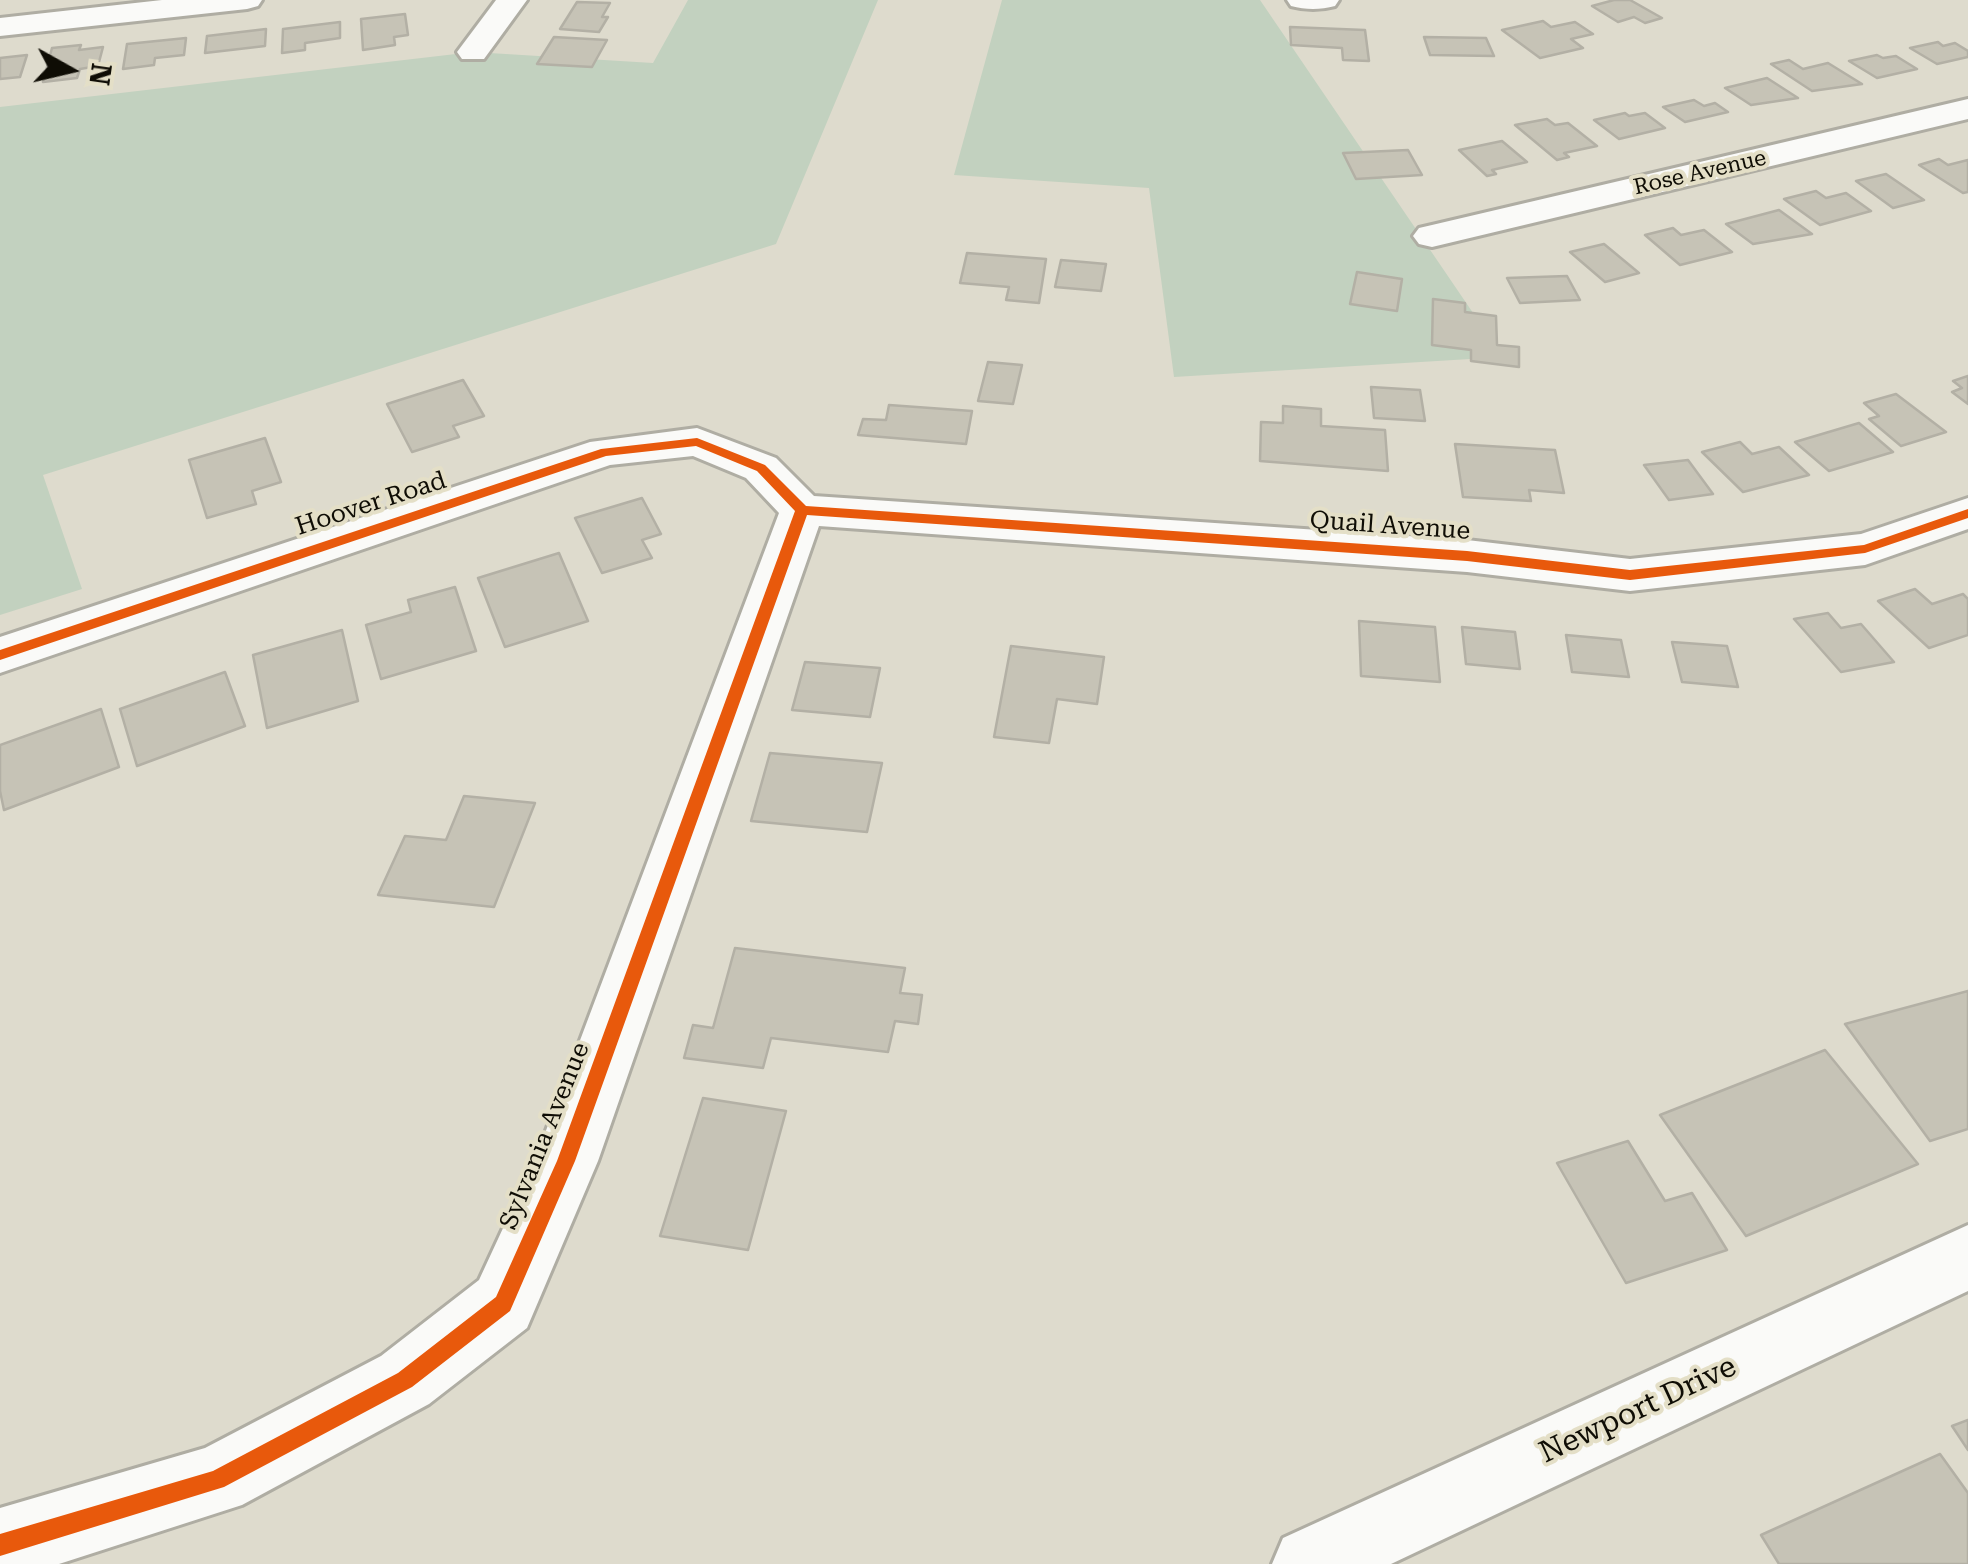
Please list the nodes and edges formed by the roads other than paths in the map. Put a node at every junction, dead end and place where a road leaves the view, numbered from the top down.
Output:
1 (247, 0) edge
2 (512, 0) edge
3 (1302, 0) edge
4 (1324, 0) edge
5 (0, 26) edge
6 (474, 52) dead end
7 (1968, 109) edge
8 (1432, 236) dead end
9 (781, 489) junction
10 (1968, 514) edge
11 (0, 654) edge
12 (1968, 1256) edge
13 (0, 1545) edge
14 (1308, 1564) edge

1 - 5 street
2 - 6 street
3 - 4 street
7 - 8 street, Rose Avenue
9 - 10 street, Quail Avenue
9 - 11 street, Hoover Road
9 - 13 street, Sylvania Avenue
12 - 14 street, Newport Drive

